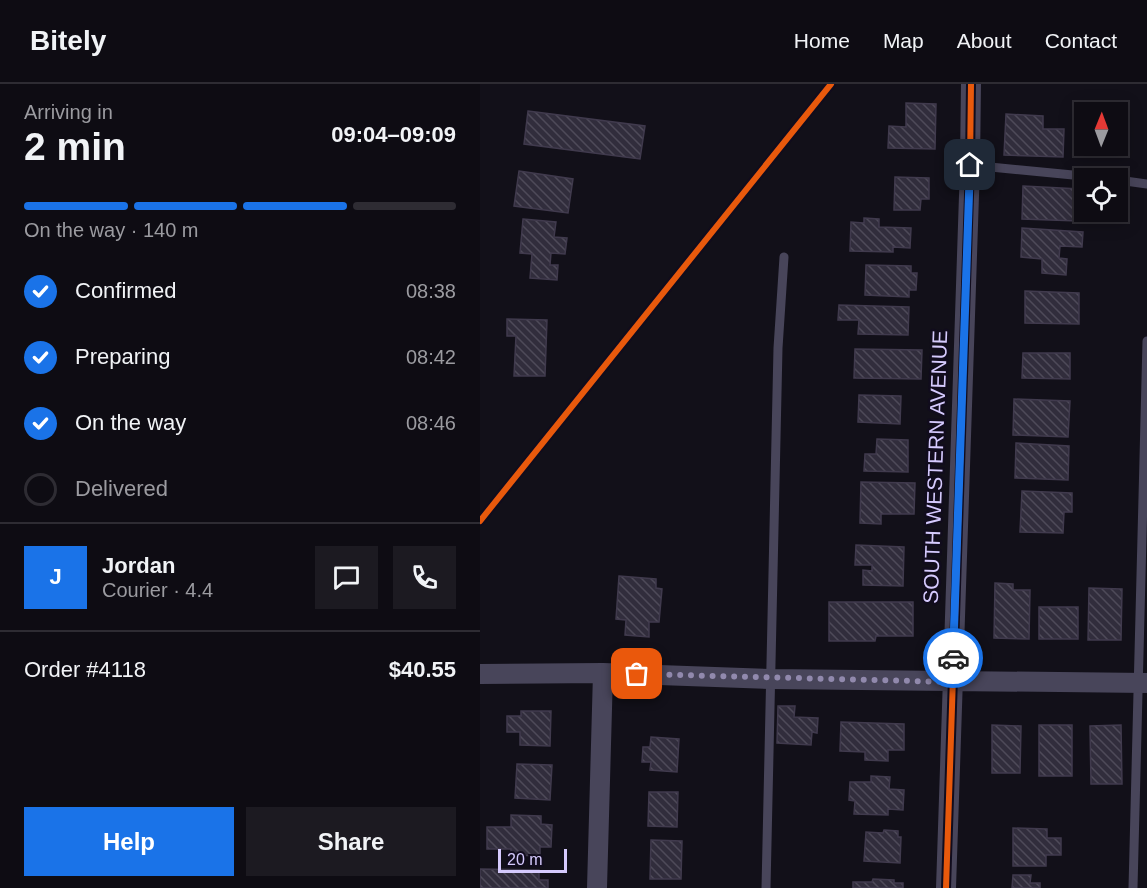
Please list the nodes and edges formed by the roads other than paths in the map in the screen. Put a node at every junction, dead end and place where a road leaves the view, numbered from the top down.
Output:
1 (971, 84) edge
2 (970, 165) junction
3 (1074, 175) edge
4 (1128, 181) edge
5 (1147, 184) edge
6 (784, 257) dead end
7 (1147, 341) edge
8 (1145, 423) edge
9 (603, 673) junction
10 (480, 674) edge
11 (770, 679) junction
12 (952, 682) junction
13 (1143, 683) edge
14 (597, 888) edge
15 (766, 888) edge
16 (946, 888) edge
17 (1133, 888) edge

1 - 2 street, SOUTH WESTERN AVENUE
2 - 3 lane
2 - 12 street, SOUTH WESTERN AVENUE
4 - 5 lane
6 - 11 lane
7 - 8 lane
8 - 13 lane
9 - 10 street
9 - 11 street
9 - 14 street
11 - 12 street
11 - 15 lane
12 - 13 street
12 - 16 street, SOUTH WESTERN AVENUE
13 - 17 lane

